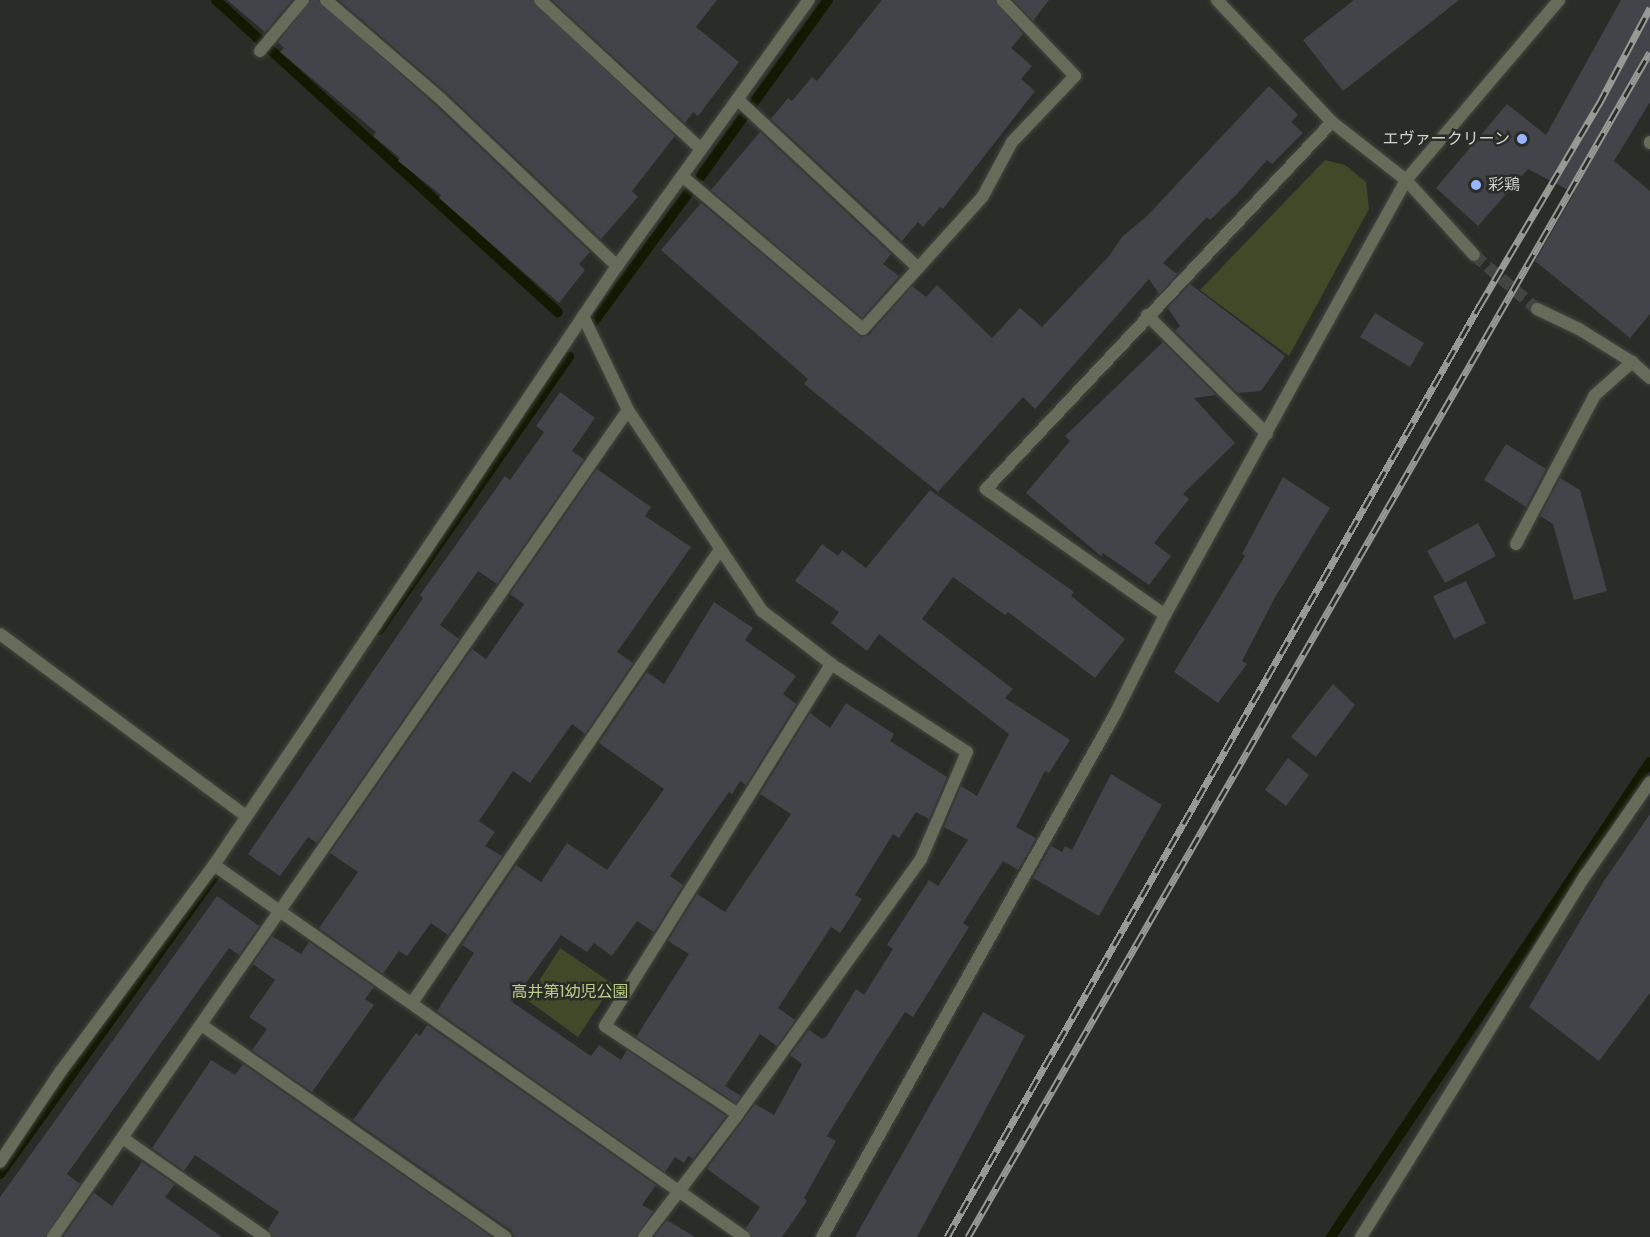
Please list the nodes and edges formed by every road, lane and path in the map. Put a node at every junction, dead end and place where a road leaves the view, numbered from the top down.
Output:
1 (303, 0) edge
2 (326, 0) edge
3 (540, 0) edge
4 (809, 0) edge
5 (1002, 0) edge
6 (1217, 0) edge
7 (1559, 0) edge
8 (264, 46) dead end
9 (737, 99) junction
10 (1332, 122) junction
11 (701, 149) junction
12 (682, 176) junction
13 (1406, 180) junction
14 (1474, 255) tunnel mouth
15 (617, 266) junction
16 (918, 268) junction
17 (1537, 309) tunnel mouth
18 (1147, 315) junction
19 (584, 316) junction
20 (1632, 362) junction
21 (1650, 378) edge
22 (628, 410) junction
23 (1267, 434) junction
24 (1516, 544) dead end
25 (719, 551) junction
26 (1166, 615) junction
27 (0, 634) edge
28 (831, 664) junction
29 (1650, 782) edge
30 (245, 815) junction
31 (214, 865) junction
32 (281, 914) junction
33 (412, 1003) junction
34 (203, 1026) junction
35 (738, 1114) junction
36 (124, 1139) junction
37 (0, 1162) edge
38 (679, 1195) junction
39 (53, 1237) edge
40 (265, 1237) edge
41 (506, 1237) edge
42 (644, 1237) edge
43 (744, 1237) edge
44 (822, 1237) edge
45 (1361, 1237) edge

1 - 8 street
2 - 15 street
3 - 11 street
4 - 9 street
5 - 16 street
6 - 10 street
7 - 13 street
9 - 11 street
9 - 16 street
10 - 13 street
10 - 18 street
11 - 12 street
12 - 15 street
12 - 16 street
13 - 14 street
13 - 23 street
15 - 19 street
17 - 20 street
18 - 23 street
18 - 26 street
19 - 22 street
19 - 30 street
20 - 21 street
20 - 24 street
22 - 25 street
22 - 32 street
23 - 26 street
25 - 28 street
25 - 33 street
26 - 44 street
27 - 30 street
28 - 35 street
28 - 35 street
29 - 45 street
30 - 31 street
31 - 32 street
31 - 37 street
32 - 33 street
32 - 34 street
33 - 38 street
34 - 36 street
34 - 41 street
35 - 38 street
36 - 39 street
36 - 40 street
38 - 42 street
38 - 43 street

